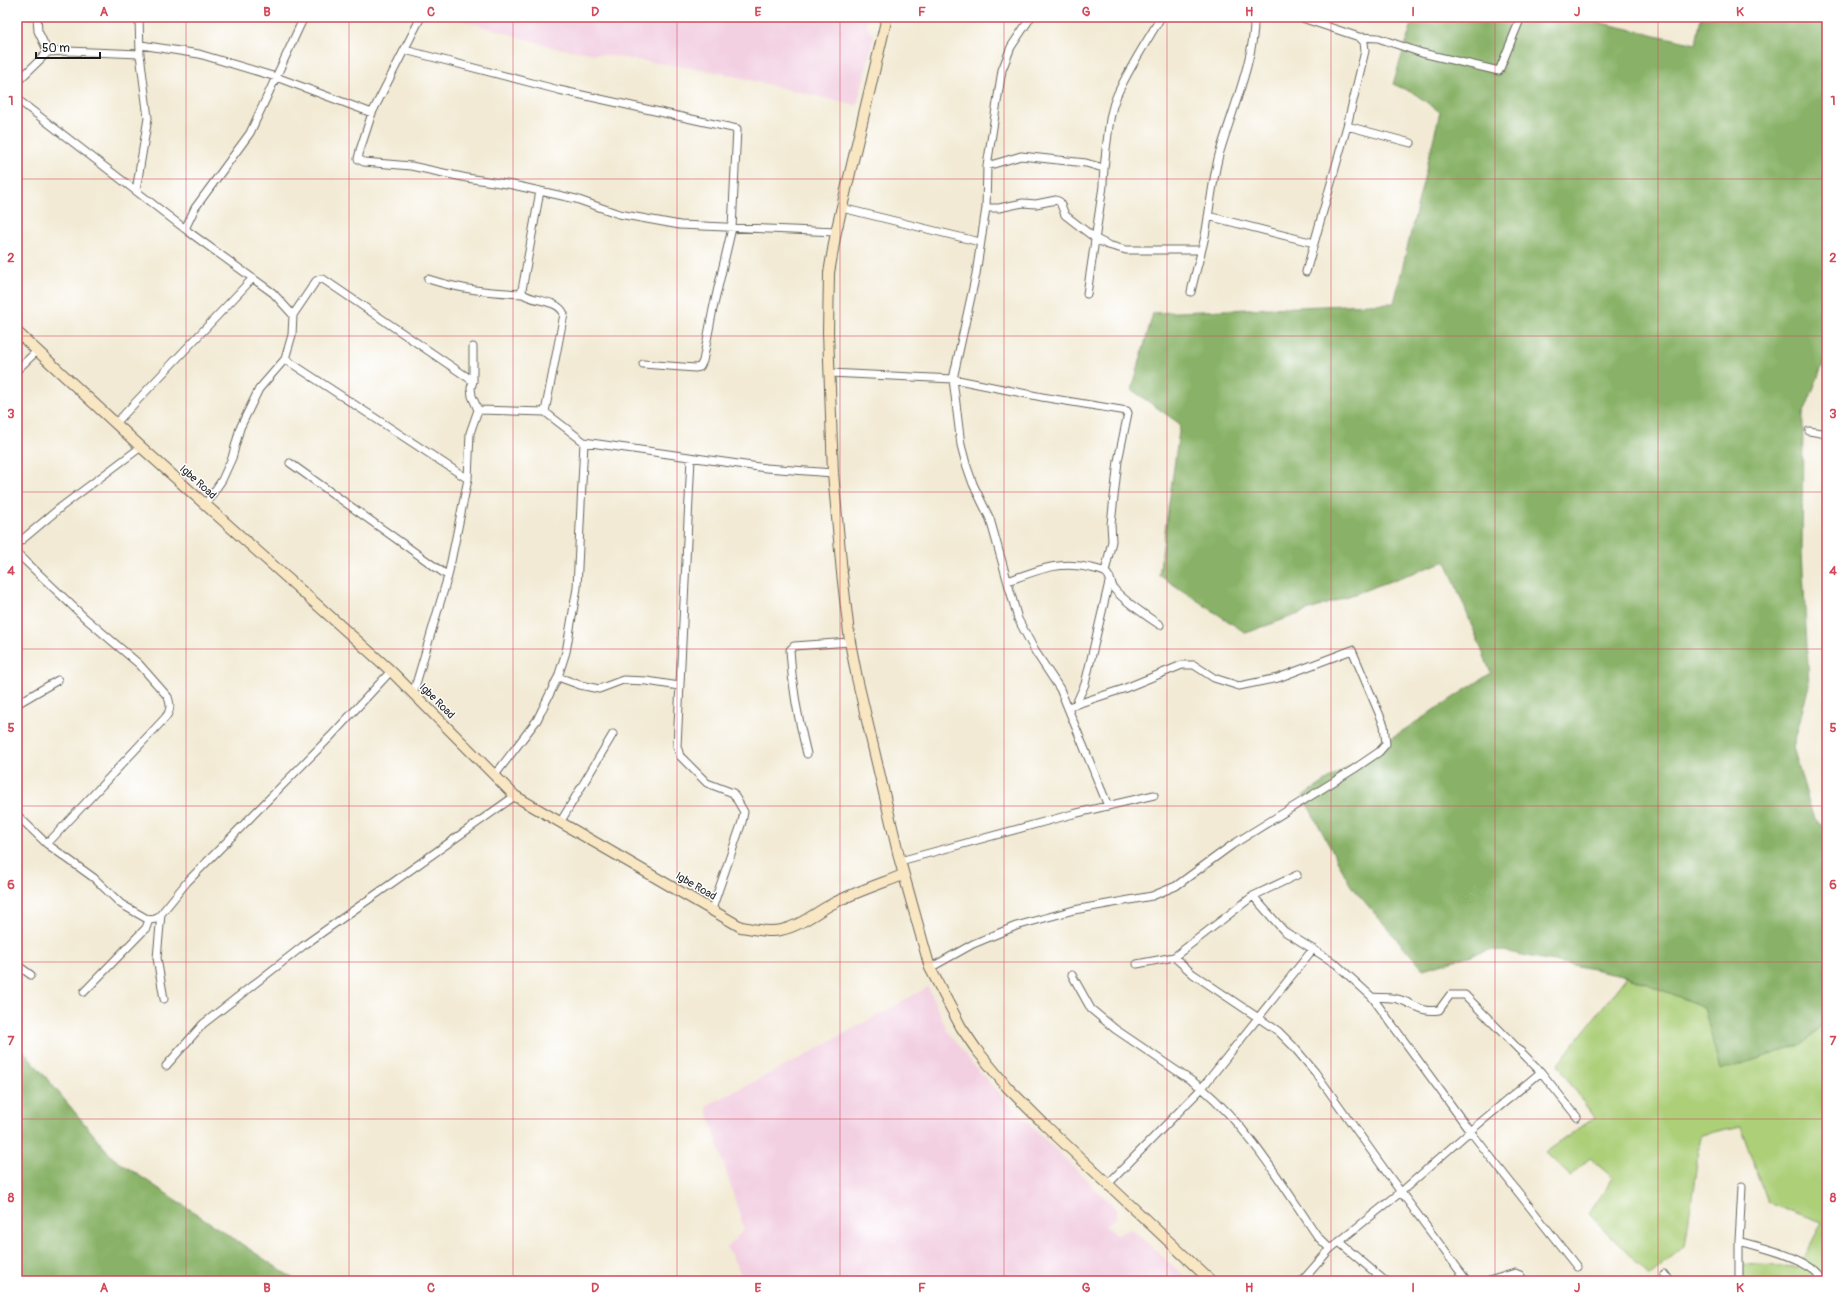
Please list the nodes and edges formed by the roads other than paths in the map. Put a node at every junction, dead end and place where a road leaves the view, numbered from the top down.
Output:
1 (37, 17) edge
2 (139, 17) edge
3 (304, 17) edge
4 (421, 17) edge
5 (887, 17) edge
6 (1031, 17) edge
7 (1161, 17) edge
8 (1254, 17) edge
9 (1299, 17) edge
10 (1521, 17) edge
11 (1359, 37) junction
12 (141, 45) junction
13 (405, 50) junction
14 (48, 52) junction
15 (140, 54) junction
16 (276, 77) junction
17 (17, 82) edge
18 (17, 99) edge
19 (372, 113) junction
20 (1347, 126) junction
21 (1411, 143) dead end
22 (987, 166) junction
23 (1103, 168) junction
24 (540, 190) junction
25 (136, 191) junction
26 (842, 208) junction
27 (986, 208) junction
28 (1208, 216) junction
29 (732, 228) junction
30 (185, 229) junction
31 (836, 232) junction
32 (1096, 239) junction
33 (980, 242) junction
34 (1314, 243) junction
35 (1201, 250) junction
36 (1306, 272) dead end
37 (252, 279) junction
38 (428, 279) dead end
39 (1191, 292) dead end
40 (523, 294) junction
41 (1087, 294) dead end
42 (293, 315) junction
43 (17, 332) edge
44 (473, 347) dead end
45 (38, 350) junction
46 (284, 359) junction
47 (643, 364) dead end
48 (17, 370) edge
49 (830, 373) junction
50 (953, 379) junction
51 (473, 381) junction
52 (478, 410) junction
53 (545, 412) junction
54 (116, 423) junction
55 (1809, 431) dead end
56 (1827, 434) edge
57 (584, 442) junction
58 (141, 447) junction
59 (691, 458) junction
60 (290, 463) dead end
61 (833, 473) junction
62 (468, 479) junction
63 (206, 505) junction
64 (17, 544) edge
65 (17, 553) edge
66 (1108, 575) junction
67 (448, 576) junction
68 (1008, 581) junction
69 (1160, 625) dead end
70 (850, 642) junction
71 (391, 671) junction
72 (558, 677) junction
73 (58, 680) dead end
74 (679, 686) junction
75 (413, 694) junction
76 (17, 704) edge
77 (1076, 704) junction
78 (1068, 707) junction
79 (613, 734) dead end
80 (807, 754) dead end
81 (495, 775) junction
82 (1154, 795) dead end
83 (515, 796) junction
84 (1108, 806) junction
85 (17, 815) edge
86 (561, 822) junction
87 (47, 844) junction
88 (900, 861) junction
89 (903, 875) junction
90 (1297, 875) dead end
91 (1253, 896) junction
92 (712, 909) junction
93 (161, 914) junction
94 (149, 920) junction
95 (1312, 949) junction
96 (1174, 957) junction
97 (1137, 964) dead end
98 (17, 965) edge
99 (930, 968) junction
100 (31, 975) dead end
101 (1072, 975) dead end
102 (84, 992) dead end
103 (1372, 997) junction
104 (164, 999) dead end
105 (1258, 1016) junction
106 (166, 1066) dead end
107 (1541, 1072) junction
108 (1202, 1088) junction
109 (1578, 1117) dead end
110 (1470, 1131) junction
111 (1107, 1185) junction
112 (1742, 1187) dead end
113 (1401, 1192) junction
114 (1739, 1241) junction
115 (1339, 1242) junction
116 (1330, 1250) junction
117 (1577, 1267) dead end
118 (1664, 1274) dead end
119 (1211, 1281) edge
120 (1302, 1281) edge
121 (1385, 1281) edge
122 (1467, 1281) edge
123 (1489, 1281) edge
124 (1524, 1281) edge
125 (1669, 1281) edge
126 (1739, 1281) edge
127 (1823, 1281) edge

1 - 14 street
2 - 12 street
3 - 16 street
4 - 13 street
5 - 26 main road
6 - 22 street
7 - 23 street
8 - 28 street
9 - 11 street
10 - 11 street
11 - 20 street
12 - 15 street
12 - 16 street
13 - 19 street
13 - 29 street
14 - 15 street
14 - 17 street
15 - 25 street
16 - 19 street
16 - 30 street
18 - 25 street
19 - 24 street
20 - 21 street
20 - 34 street
22 - 23 street
22 - 27 street
23 - 32 street
24 - 29 street
24 - 40 street
25 - 30 street
26 - 31 main road
26 - 33 street
27 - 32 street
27 - 33 street
28 - 34 street
28 - 35 street
29 - 31 street
29 - 47 street
30 - 37 street
31 - 49 main road
32 - 35 street
32 - 41 street
33 - 50 street
34 - 36 street
35 - 39 street
37 - 42 street
37 - 54 street
38 - 40 street
40 - 53 street
42 - 46 street
42 - 51 street
43 - 45 main road, Igbe Road
44 - 51 street
45 - 48 street
45 - 54 main road, Igbe Road
46 - 62 street
46 - 63 street
49 - 50 street
49 - 61 main road
50 - 66 street
50 - 68 street
51 - 52 street
52 - 53 street
52 - 62 street
53 - 57 street
54 - 58 main road, Igbe Road
55 - 56 street
57 - 59 street
57 - 72 street
58 - 63 main road, Igbe Road
58 - 64 street
59 - 61 street
59 - 74 street
60 - 67 street
61 - 70 main road
62 - 67 street
63 - 71 main road, Igbe Road
65 - 87 street
66 - 68 street
66 - 69 street
66 - 77 street
67 - 75 street
68 - 78 street
70 - 80 street
70 - 88 main road
71 - 75 main road, Igbe Road
71 - 93 street
72 - 74 street
72 - 81 street
73 - 76 street
74 - 92 street
75 - 81 main road, Igbe Road
77 - 78 street
77 - 99 street
78 - 84 street
79 - 86 street
81 - 83 main road, Igbe Road
82 - 84 street
83 - 86 main road, Igbe Road
83 - 106 street
84 - 88 street
85 - 87 street
86 - 92 main road, Igbe Road
87 - 94 street
88 - 89 main road
89 - 92 main road, Igbe Road
89 - 99 main road
90 - 91 street
91 - 95 street
91 - 96 street
93 - 94 street
93 - 104 street
94 - 102 street
95 - 103 street
95 - 105 street
96 - 97 street
96 - 105 street
98 - 100 street
99 - 111 main road
101 - 108 street
103 - 107 street
103 - 110 street
105 - 108 street
105 - 113 street
107 - 109 street
107 - 110 street
108 - 111 street
108 - 116 street
110 - 113 street
110 - 117 street
111 - 119 main road
112 - 114 street
113 - 115 street
113 - 122 street
114 - 126 street
114 - 127 street
115 - 116 street
115 - 121 street
116 - 120 street
118 - 125 street
123 - 124 street

